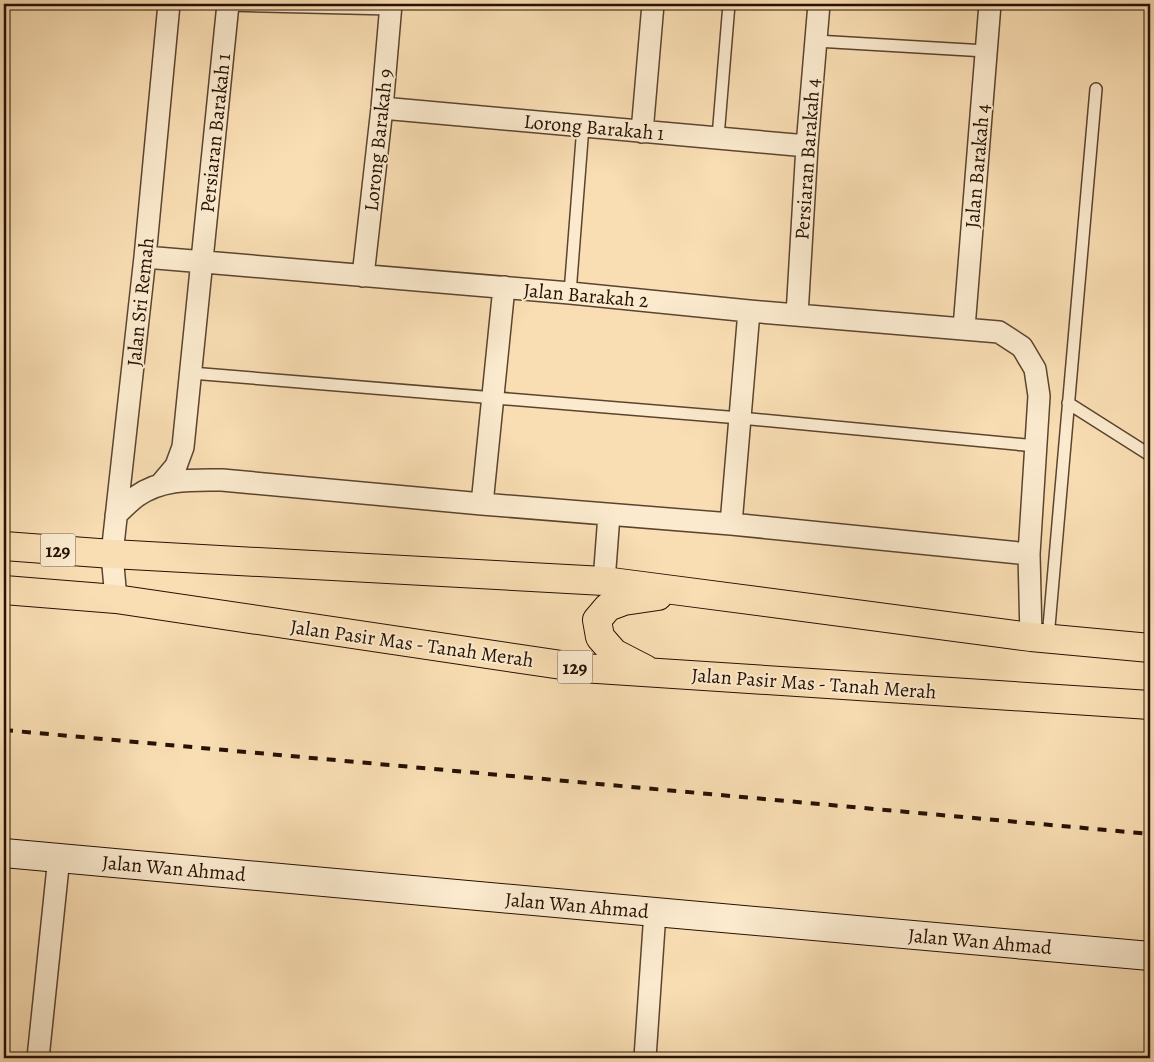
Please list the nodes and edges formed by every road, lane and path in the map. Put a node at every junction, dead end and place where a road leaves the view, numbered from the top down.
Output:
1 (169, 4) edge
2 (228, 4) edge
3 (653, 4) edge
4 (730, 4) edge
5 (819, 4) edge
6 (990, 4) edge
7 (391, 7) edge
8 (816, 41) junction
9 (986, 51) junction
10 (1096, 89) dead end
11 (382, 108) junction
12 (583, 126) junction
13 (642, 132) junction
14 (718, 138) junction
15 (807, 146) junction
16 (145, 257) junction
17 (203, 263) junction
18 (363, 276) junction
19 (504, 287) junction
20 (570, 293) junction
21 (749, 311) junction
22 (796, 315) junction
23 (964, 328) junction
24 (191, 373) junction
25 (492, 399) junction
26 (1068, 403) junction
27 (740, 418) junction
28 (1036, 446) junction
29 (1150, 455) edge
30 (160, 485) junction
31 (482, 504) junction
32 (116, 514) junction
33 (609, 514) junction
34 (731, 524) junction
35 (4, 546) edge
36 (112, 554) junction
37 (1030, 554) junction
38 (604, 581) junction
39 (4, 590) edge
40 (690, 592) junction
41 (116, 599) junction
42 (1039, 637) junction
43 (1150, 648) edge
44 (653, 673) junction
45 (1150, 706) edge
46 (4, 853) edge
47 (59, 857) junction
48 (655, 912) junction
49 (1150, 956) edge
50 (38, 1058) edge
51 (645, 1058) edge

1 - 16 street, Jalan Sri Remah
2 - 7 lane
2 - 17 street, Persiaran Barakah 1
3 - 13 street
4 - 14 lane
5 - 8 street, Persiaran Barakah 4
6 - 9 street, Jalan Barakah 4
7 - 11 street, Lorong Barakah 9
8 - 9 lane
8 - 15 street, Persiaran Barakah 4
9 - 23 street, Jalan Barakah 4
10 - 26 lane
11 - 12 street, Lorong Barakah 1
11 - 18 street, Lorong Barakah 9
12 - 13 street, Lorong Barakah 1
12 - 20 lane
13 - 14 street, Lorong Barakah 1
14 - 15 street, Lorong Barakah 1
15 - 22 street, Persiaran Barakah 4
16 - 17 street, Jalan Barakah 2
16 - 32 street, Jalan Sri Remah
17 - 18 street, Jalan Barakah 2
17 - 24 street, Persiaran Barakah 1
18 - 19 street, Jalan Barakah 2
19 - 20 street, Jalan Barakah 2
19 - 25 street
20 - 21 street, Jalan Barakah 2
21 - 22 street, Jalan Barakah 2
21 - 27 street
22 - 23 street, Jalan Barakah 2
23 - 28 street, Jalan Barakah 2
24 - 25 lane
24 - 30 street, Persiaran Barakah 1
25 - 27 lane
25 - 31 street
26 - 29 lane
26 - 42 lane
27 - 28 lane
27 - 34 street
28 - 37 street
30 - 31 street
30 - 32 street
31 - 33 street
32 - 36 street, Jalan Sri Remah
33 - 34 street
33 - 38 street
34 - 37 street
35 - 36 main road, 129
36 - 38 main road, 129
36 - 41 street, Jalan Sri Remah
37 - 42 street
38 - 40 main road, 129
39 - 41 main road, Jalan Pasir Mas - Tanah Merah / 129
40 - 42 main road, 129
40 - 44 main road
41 - 44 main road, Jalan Pasir Mas - Tanah Merah / 129
42 - 43 main road, 129
44 - 45 main road, Jalan Pasir Mas - Tanah Merah / 129
46 - 47 street, Jalan Wan Ahmad
47 - 48 street, Jalan Wan Ahmad
47 - 50 street
48 - 49 street, Jalan Wan Ahmad
48 - 51 street

